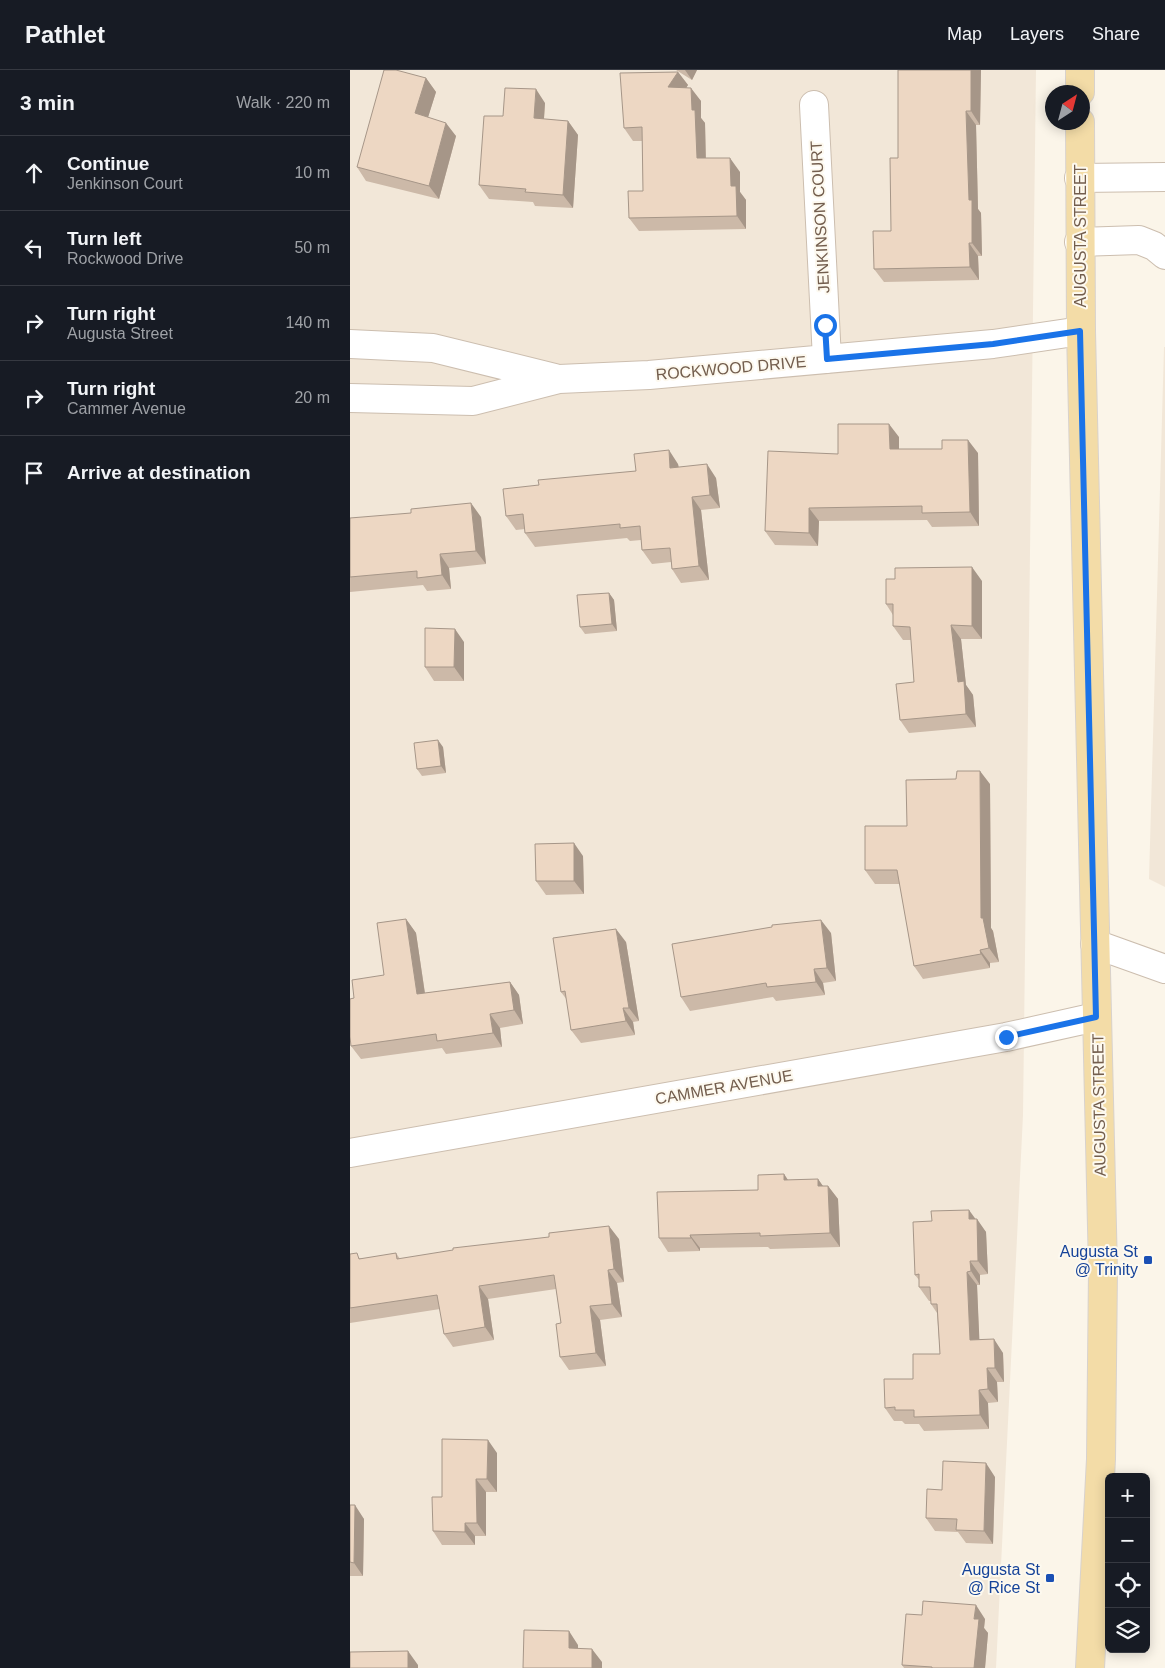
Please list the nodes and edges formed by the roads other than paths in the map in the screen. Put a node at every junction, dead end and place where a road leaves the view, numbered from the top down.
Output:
1 (1080, 70) edge
2 (1080, 85) edge
3 (814, 105) dead end
4 (1080, 130) edge
5 (1165, 177) edge
6 (1079, 178) junction
7 (1080, 242) junction
8 (1165, 255) edge
9 (1080, 331) junction
10 (350, 344) edge
11 (827, 359) junction
12 (559, 379) junction
13 (350, 398) edge
14 (1095, 944) junction
15 (1165, 969) edge
16 (1096, 1017) junction
17 (350, 1153) edge
18 (1090, 1668) edge

1 - 2 main road
3 - 11 street, JENKINSON COURT
4 - 6 main road, AUGUSTA STREET
5 - 6 street
6 - 7 main road, AUGUSTA STREET
7 - 8 street
7 - 9 main road, AUGUSTA STREET
9 - 11 street, ROCKWOOD DRIVE
9 - 14 main road, AUGUSTA STREET
10 - 12 street, ROCKWOOD DRIVE
11 - 12 street, ROCKWOOD DRIVE
12 - 13 street, ROCKWOOD DRIVE
14 - 15 street
14 - 16 main road, AUGUSTA STREET
16 - 17 street, CAMMER AVENUE
16 - 18 main road, AUGUSTA STREET

